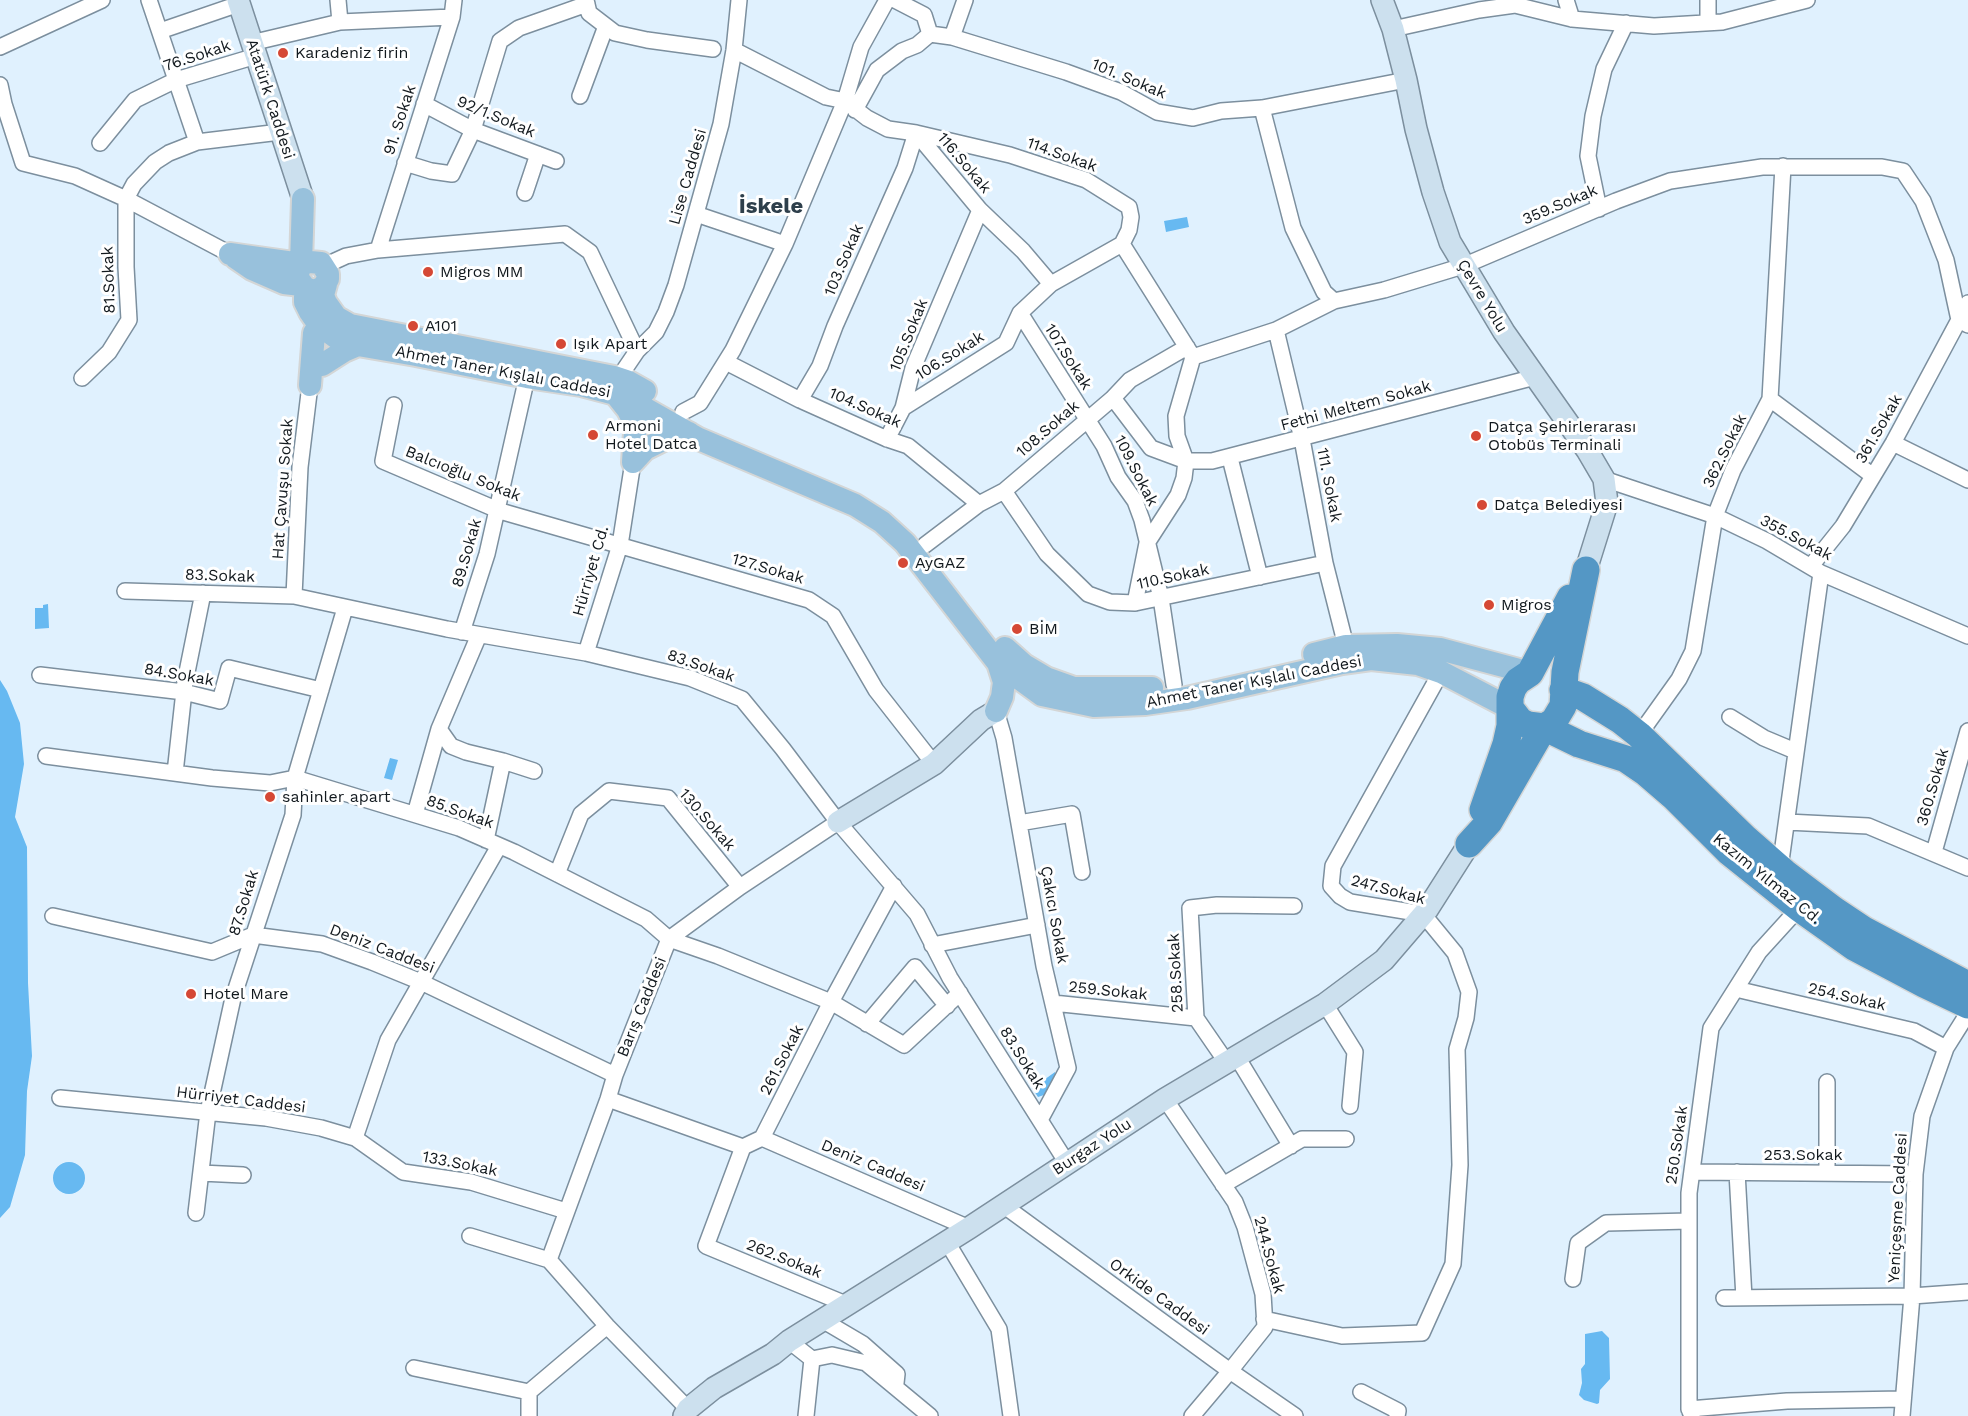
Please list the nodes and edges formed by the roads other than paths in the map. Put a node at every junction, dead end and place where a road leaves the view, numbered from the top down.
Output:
1 (102, 0) edge
2 (149, 0) edge
3 (338, 0) edge
4 (454, 0) edge
5 (739, 0) edge
6 (887, 0) edge
7 (895, 0) edge
8 (965, 0) edge
9 (1382, 0) edge
10 (1566, 0) edge
11 (1708, 0) edge
12 (1807, 0) edge
13 (238, 2) edge
14 (586, 2) edge
15 (452, 17) junction
16 (1572, 19) junction
17 (340, 22) junction
18 (1626, 23) junction
19 (1708, 23) junction
20 (606, 26) junction
21 (1393, 29) junction
22 (160, 31) junction
23 (930, 34) junction
24 (952, 37) junction
25 (0, 47) edge
26 (713, 49) dead end
27 (254, 50) junction
28 (734, 50) junction
29 (176, 80) junction
30 (1406, 80) junction
31 (0, 85) edge
32 (580, 96) dead end
33 (424, 104) junction
34 (850, 105) junction
35 (1262, 108) junction
36 (473, 130) junction
37 (280, 132) junction
38 (916, 133) junction
39 (197, 142) junction
40 (100, 143) dead end
41 (538, 154) junction
42 (556, 160) dead end
43 (405, 163) junction
44 (1784, 166) junction
45 (525, 193) dead end
46 (126, 199) junction
47 (303, 199) joint
48 (1599, 209) junction
49 (980, 210) junction
50 (696, 214) junction
51 (785, 244) junction
52 (1122, 244) junction
53 (378, 250) junction
54 (230, 254) joint
55 (1463, 266) junction
56 (313, 275) junction
57 (1051, 284) junction
58 (1334, 301) junction
59 (1968, 303) edge
60 (1020, 313) junction
61 (329, 322) junction
62 (1963, 323) edge
63 (1276, 330) junction
64 (358, 345) junction
65 (637, 351) junction
66 (1190, 352) junction
67 (726, 362) junction
68 (322, 365) junction
69 (527, 377) junction
70 (1535, 377) junction
71 (82, 378) dead end
72 (310, 385) junction
73 (617, 386) junction
74 (1113, 398) junction
75 (1770, 399) junction
76 (800, 400) junction
77 (394, 405) dead end
78 (903, 408) junction
79 (1087, 419) junction
80 (686, 423) junction
81 (887, 439) junction
82 (1302, 439) junction
83 (1893, 443) junction
84 (1230, 458) junction
85 (1186, 461) junction
86 (633, 462) junction
87 (1873, 476) junction
88 (1604, 479) junction
89 (1968, 480) edge
90 (1004, 491) junction
91 (979, 504) junction
92 (497, 510) junction
93 (1715, 516) junction
94 (1147, 543) junction
95 (620, 545) junction
96 (925, 545) junction
97 (1325, 563) junction
98 (1816, 569) junction
99 (1586, 570) junction
100 (1260, 577) junction
101 (125, 591) dead end
102 (203, 593) junction
103 (294, 596) junction
104 (1161, 598) junction
105 (1135, 603) junction
106 (345, 608) junction
107 (462, 632) junction
108 (479, 635) junction
109 (1968, 636) edge
110 (1346, 646) junction
111 (586, 652) junction
112 (998, 663) junction
113 (1441, 672) junction
114 (1530, 673) junction
115 (40, 675) dead end
116 (1173, 685) junction
117 (321, 690) junction
118 (1563, 690) junction
119 (184, 692) junction
120 (1042, 695) junction
121 (1510, 708) junction
122 (996, 711) junction
123 (1730, 717) dead end
124 (1544, 728) junction
125 (439, 729) junction
126 (1968, 731) edge
127 (1639, 735) junction
128 (1795, 751) junction
129 (46, 756) dead end
130 (502, 761) junction
131 (934, 764) junction
132 (1963, 764) edge
133 (534, 771) dead end
134 (175, 773) junction
135 (295, 778) junction
136 (415, 814) junction
137 (838, 822) junction
138 (1787, 822) junction
139 (1019, 823) junction
140 (493, 843) junction
141 (1469, 844) junction
142 (1934, 852) junction
143 (1780, 868) junction
144 (1968, 868) edge
145 (1082, 872) dead end
146 (557, 874) junction
147 (894, 886) junction
148 (740, 887) junction
149 (1294, 906) dead end
150 (1799, 908) junction
151 (1423, 914) junction
152 (53, 916) dead end
153 (1037, 925) junction
154 (253, 936) junction
155 (669, 939) junction
156 (932, 945) junction
157 (421, 982) junction
158 (1968, 985) edge
159 (1736, 989) junction
160 (960, 993) junction
161 (831, 1002) junction
162 (1053, 1003) junction
163 (1326, 1004) junction
164 (1968, 1005) edge
165 (947, 1006) junction
166 (1968, 1013) edge
167 (1196, 1018) junction
168 (867, 1023) junction
169 (1946, 1048) junction
170 (1232, 1060) junction
171 (615, 1075) junction
172 (1827, 1082) dead end
173 (60, 1098) dead end
174 (608, 1099) junction
175 (1165, 1099) junction
176 (1350, 1106) dead end
177 (208, 1112) junction
178 (1040, 1120) junction
179 (355, 1138) junction
180 (762, 1138) junction
181 (1346, 1139) dead end
182 (1291, 1146) junction
183 (743, 1147) junction
184 (1067, 1163) junction
185 (1737, 1172) junction
186 (1827, 1172) junction
187 (201, 1173) junction
188 (1692, 1173) junction
189 (1915, 1174) junction
190 (243, 1175) dead end
191 (1223, 1185) junction
192 (1003, 1205) junction
193 (566, 1211) junction
194 (196, 1213) dead end
195 (1689, 1221) junction
196 (969, 1228) junction
197 (470, 1236) dead end
198 (947, 1242) junction
199 (549, 1260) junction
200 (1573, 1280) dead end
201 (1968, 1292) edge
202 (1912, 1296) junction
203 (1724, 1298) dead end
204 (1744, 1298) junction
205 (848, 1305) junction
206 (1264, 1319) junction
207 (824, 1321) junction
208 (607, 1326) junction
209 (789, 1341) junction
210 (812, 1359) junction
211 (414, 1368) dead end
212 (1230, 1371) junction
213 (896, 1387) junction
214 (529, 1392) junction
215 (1361, 1392) dead end
216 (1903, 1399) junction
217 (1690, 1412) edge
218 (686, 1413) edge
219 (530, 1416) edge
220 (806, 1416) edge
221 (930, 1416) edge
222 (1011, 1416) edge
223 (1192, 1416) edge
224 (1295, 1416) edge
225 (1396, 1416) edge
226 (1902, 1416) edge

1 - 25 street
2 - 22 street
3 - 17 street
4 - 15 street, 91. Sokak
5 - 28 street, Lise Caddesi
6 - 34 street
7 - 23 street
8 - 24 street
9 - 21 street, Çevre Yolu
10 - 16 street
11 - 19 street
12 - 19 street
13 - 22 street
13 - 27 street, Atatürk Caddesi
14 - 20 street
14 - 36 street
15 - 17 street, 76.Sokak
15 - 33 street, 91. Sokak
16 - 18 street
16 - 21 street
17 - 27 street, 76.Sokak
18 - 19 street
18 - 48 street
20 - 26 street
20 - 32 street
21 - 30 street, Çevre Yolu
22 - 29 street
23 - 24 street, 101. Sokak
23 - 34 street
24 - 35 street, 101. Sokak
27 - 29 street, 76.Sokak
27 - 37 street, Atatürk Caddesi
28 - 34 street, 116.Sokak
28 - 50 street, Lise Caddesi
29 - 39 street
29 - 40 street, 76.Sokak
30 - 35 street, 101. Sokak
30 - 55 street, Çevre Yolu
31 - 46 street
33 - 36 street, 92/1.Sokak
33 - 43 street, 91. Sokak
34 - 38 street, 116.Sokak
34 - 51 street
35 - 58 street
36 - 41 street, 92/1.Sokak
36 - 43 street
37 - 39 street
37 - 47 street, Atatürk Caddesi
38 - 49 street, 116.Sokak
38 - 52 street, 114.Sokak
38 - 76 street, 103.Sokak
39 - 46 street
41 - 42 street, 92/1.Sokak
41 - 45 street
43 - 53 street, 91. Sokak
44 - 48 street, 359.Sokak
44 - 62 street, 359.Sokak
44 - 75 street, 362.Sokak
46 - 54 street
46 - 71 street, 81.Sokak
47 - 56 main road
48 - 55 street, 359.Sokak
49 - 57 street, 116.Sokak
49 - 78 street, 105.Sokak
50 - 51 street
50 - 65 street, Lise Caddesi
51 - 67 street
52 - 57 street, 106.Sokak
52 - 66 street
53 - 56 street
53 - 65 street
54 - 56 main road
55 - 58 street, 359.Sokak
55 - 70 street, Çevre Yolu
56 - 61 main road
57 - 60 street, 106.Sokak
58 - 63 street, 359.Sokak
59 - 62 street, 361.Sokak
60 - 78 street, 106.Sokak
60 - 79 street, 107.Sokak
61 - 64 main road, Ahmet Taner Kışlalı Caddesi
61 - 68 main road
61 - 72 main road
61 - 73 main road, Ahmet Taner Kışlalı Caddesi
62 - 83 street, 361.Sokak
63 - 66 street, 359.Sokak
63 - 82 street, 111. Sokak
64 - 68 main road
64 - 69 main road, Ahmet Taner Kışlalı Caddesi
65 - 73 street, Lise Caddesi
66 - 74 street, 108.Sokak
66 - 85 street
67 - 76 street, 104.Sokak
67 - 80 street
68 - 72 main road
69 - 73 main road, Ahmet Taner Kışlalı Caddesi
69 - 92 street, 89.Sokak
70 - 82 street, Fethi Meltem Sokak
70 - 88 street, Çevre Yolu
72 - 103 street, Hat Çavuşu Sokak
73 - 80 main road, Ahmet Taner Kışlalı Caddesi
73 - 86 main road
74 - 79 street, 108.Sokak
74 - 85 street
75 - 87 street
75 - 93 street, 362.Sokak
76 - 81 street, 104.Sokak
77 - 92 street, Balcıoğlu Sokak
78 - 81 street, 105.Sokak
79 - 90 street, 108.Sokak
79 - 94 street, 109.Sokak
80 - 86 main road
80 - 96 main road, Ahmet Taner Kışlalı Caddesi
80 - 112 main road, Ahmet Taner Kışlalı Caddesi
81 - 91 street, 104.Sokak
82 - 84 street, Fethi Meltem Sokak
82 - 97 street, 111. Sokak
83 - 87 street, 361.Sokak
83 - 89 street
84 - 85 street, Fethi Meltem Sokak
84 - 100 street
85 - 94 street, 109.Sokak
86 - 95 street, Hürriyet Cd.
87 - 98 street, 361.Sokak
88 - 93 street, 355.Sokak
88 - 99 street, Çevre Yolu
90 - 91 street, 108.Sokak
90 - 105 street, 110.Sokak
91 - 96 street, 108.Sokak
92 - 95 street, Balcıoğlu Sokak
92 - 107 street, 89.Sokak
93 - 98 street, 355.Sokak
93 - 127 street, 362.Sokak
94 - 104 street, 109.Sokak
94 - 105 street, 109.Sokak
95 - 111 street, Hürriyet Cd.
95 - 131 street, 127.Sokak
96 - 116 main road, Ahmet Taner Kışlalı Caddesi
97 - 100 street, 110.Sokak
97 - 110 street, 111. Sokak
98 - 109 street, 355.Sokak
98 - 128 street
99 - 114 highway
99 - 118 highway
100 - 104 street, 110.Sokak
101 - 102 street, 83.Sokak
102 - 103 street, 83.Sokak
102 - 119 street
103 - 106 street, 83.Sokak
104 - 105 street, 110.Sokak
104 - 116 street, 109.Sokak
106 - 107 street, 83.Sokak
106 - 117 street, 87.Sokak
107 - 108 street, 83.Sokak
108 - 111 street, 83.Sokak
108 - 125 street
110 - 114 main road, Ahmet Taner Kışlalı Caddesi
110 - 116 main road, Ahmet Taner Kışlalı Caddesi
111 - 137 street, 83.Sokak
112 - 120 main road, Ahmet Taner Kışlalı Caddesi
112 - 122 main road
113 - 120 main road, Ahmet Taner Kışlalı Caddesi
113 - 121 main road, Ahmet Taner Kışlalı Caddesi
113 - 151 street, 247.Sokak
114 - 118 highway
114 - 121 highway
115 - 119 street, 84.Sokak
117 - 119 street, 84.Sokak
117 - 135 street, 87.Sokak
118 - 124 highway
118 - 127 highway, Kazım Yılmaz Cd.
119 - 134 street
120 - 122 main road
121 - 124 highway
121 - 141 highway
122 - 131 street, Barış Caddesi
122 - 139 street, Çakıcı Sokak
123 - 128 street
124 - 141 highway
124 - 150 highway, Kazım Yılmaz Cd.
125 - 130 street
125 - 136 street
126 - 132 street, 360.Sokak
127 - 143 highway, Kazım Yılmaz Cd.
128 - 138 street
129 - 134 street, 85.Sokak
130 - 133 street
130 - 140 street
131 - 137 street, Barış Caddesi
132 - 142 street, 360.Sokak
134 - 135 street, 85.Sokak
135 - 136 street, 85.Sokak
135 - 154 street, 87.Sokak
136 - 140 street, 85.Sokak
137 - 147 street, 83.Sokak
137 - 148 street, Barış Caddesi
138 - 142 street
138 - 143 street
139 - 145 street
139 - 153 street, Çakıcı Sokak
140 - 146 street, 85.Sokak
140 - 157 street
141 - 151 street, Burgaz Yolu
142 - 144 street
143 - 158 highway, Kazım Yılmaz Cd.
146 - 148 street, 130.Sokak
146 - 155 street, 85.Sokak
147 - 156 street, 83.Sokak
147 - 161 street, 261.Sokak
148 - 155 street, Barış Caddesi
149 - 167 street, 258.Sokak
150 - 159 street, 250.Sokak
150 - 164 highway, Kazım Yılmaz Cd.
151 - 163 street, Burgaz Yolu
151 - 206 street, 247.Sokak
152 - 154 street, Deniz Caddesi
153 - 156 street
153 - 162 street, Çakıcı Sokak
154 - 157 street, Deniz Caddesi
154 - 177 street, 87.Sokak
155 - 161 street, 85.Sokak
155 - 171 street, Barış Caddesi
156 - 160 street, 83.Sokak
157 - 171 street, Deniz Caddesi
157 - 179 street
159 - 169 street, 254.Sokak
159 - 188 street, 250.Sokak
160 - 165 street
160 - 178 street, 83.Sokak
161 - 168 street, 85.Sokak
161 - 180 street, 261.Sokak
162 - 167 street, 259.Sokak
162 - 178 street, Çakıcı Sokak
163 - 170 street, Burgaz Yolu
163 - 176 street
165 - 168 street, 85.Sokak
165 - 168 street
166 - 169 street, Yeniçeşme Caddesi
167 - 170 street, 258.Sokak
169 - 189 street, Yeniçeşme Caddesi
170 - 175 street, Burgaz Yolu
170 - 182 street, 258.Sokak
171 - 174 street, Barış Caddesi
172 - 186 street
173 - 177 street, Hürriyet Caddesi
174 - 183 street
174 - 193 street, Barış Caddesi
175 - 184 street, Burgaz Yolu
175 - 191 street, 244.Sokak
177 - 179 street, Hürriyet Caddesi
177 - 187 street, 87.Sokak
178 - 184 street, 83.Sokak
179 - 193 street, 133.Sokak
180 - 183 street
180 - 196 street, Deniz Caddesi
181 - 182 street
182 - 191 street
183 - 205 street, 262.Sokak
184 - 192 street, Burgaz Yolu
185 - 186 street, 253.Sokak
185 - 188 street, 253.Sokak
185 - 204 street
186 - 189 street, 253.Sokak
187 - 190 street
187 - 194 street, 87.Sokak
188 - 195 street, 250.Sokak
189 - 202 street, Yeniçeşme Caddesi
191 - 206 street, 244.Sokak
192 - 196 street, Burgaz Yolu
192 - 212 street, Orkide Caddesi
193 - 199 street, Barış Caddesi
195 - 200 street
195 - 217 street, 250.Sokak
196 - 198 street, Burgaz Yolu
197 - 199 street
198 - 205 street, Burgaz Yolu
198 - 222 street
199 - 208 street
201 - 202 street
202 - 204 street
202 - 216 street, Yeniçeşme Caddesi
203 - 204 street
205 - 207 street, Burgaz Yolu
206 - 212 street, 244.Sokak
207 - 209 street, Burgaz Yolu
207 - 213 street
208 - 214 street
208 - 218 street
209 - 210 street
209 - 218 street, Burgaz Yolu
210 - 213 street
210 - 220 street
211 - 214 street
212 - 223 street, 244.Sokak
212 - 224 street, Orkide Caddesi
213 - 221 street
214 - 219 street
215 - 225 street
216 - 217 street
216 - 226 street, Yeniçeşme Caddesi

